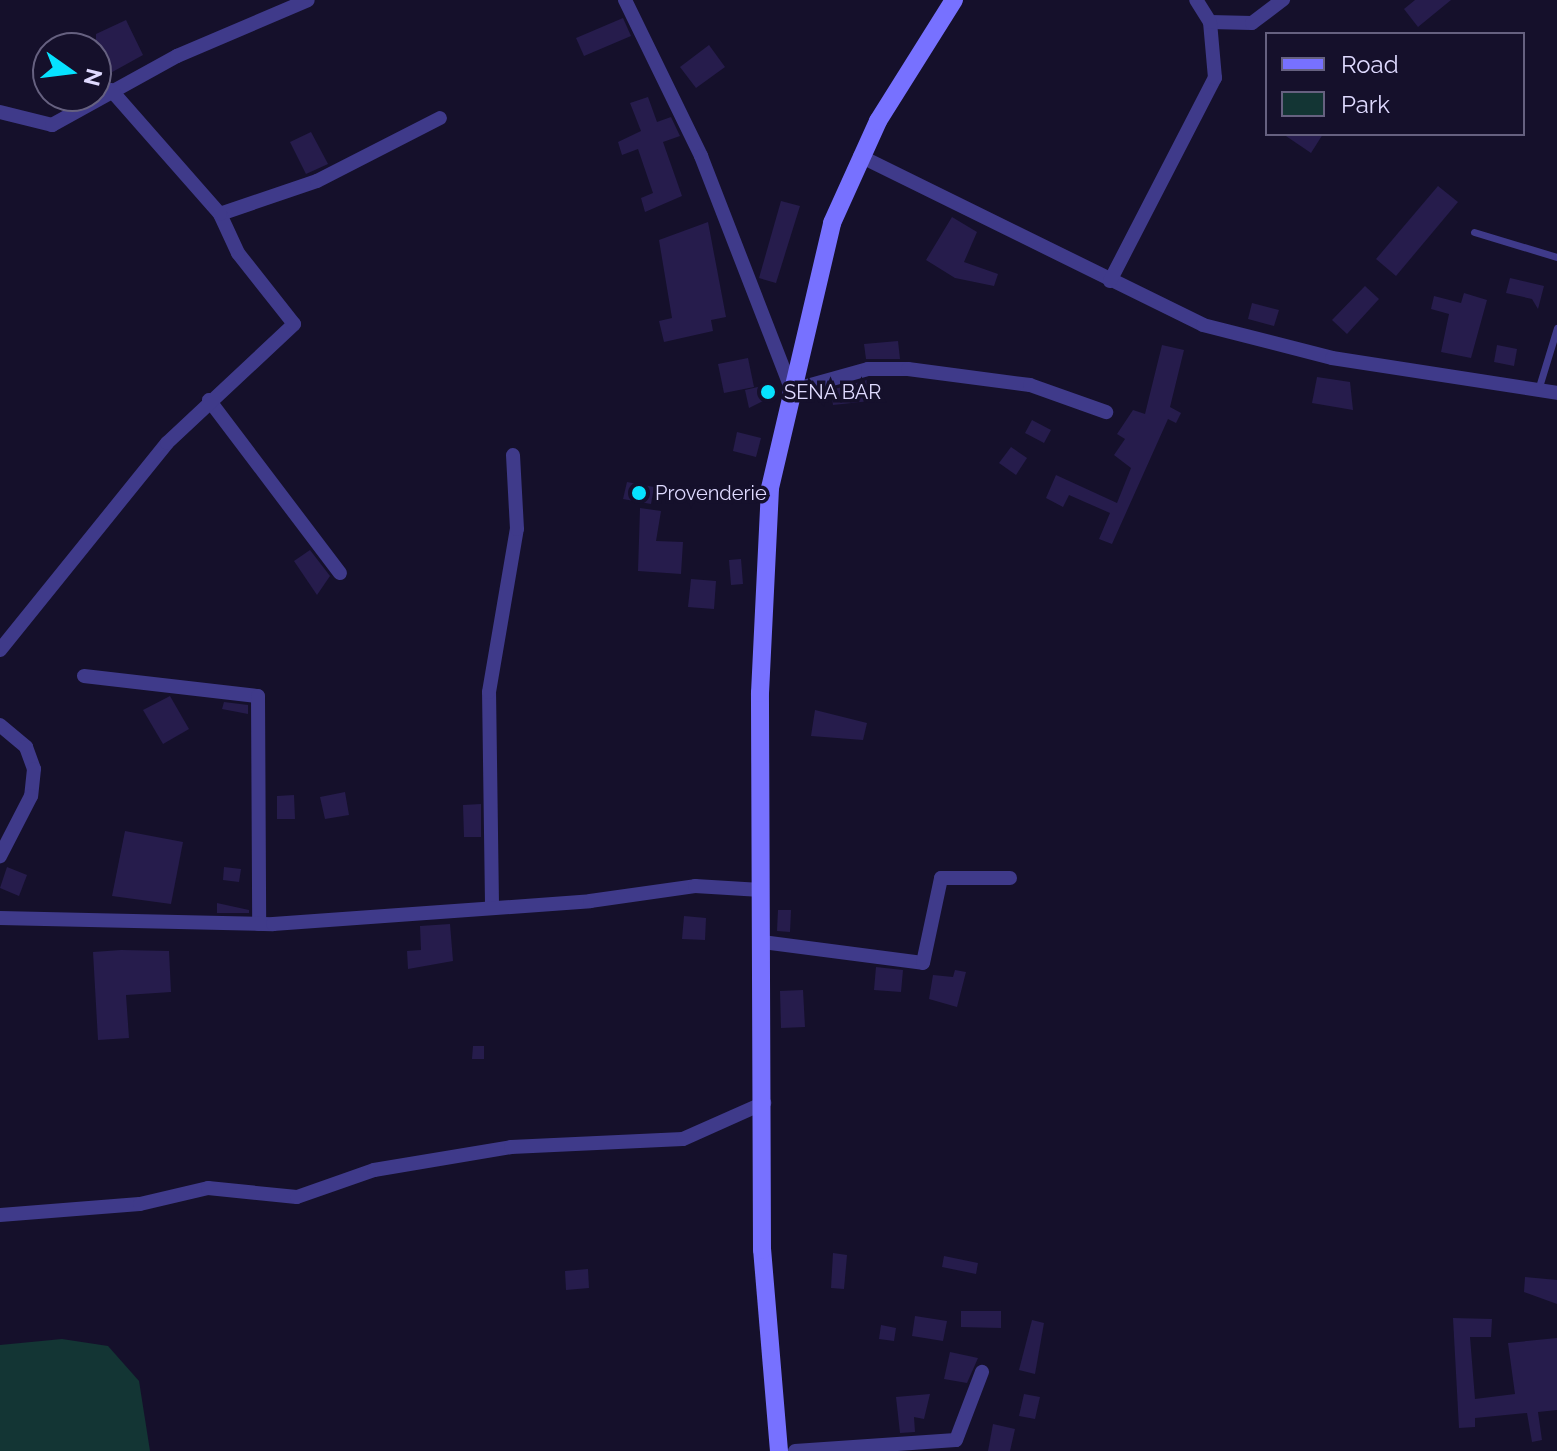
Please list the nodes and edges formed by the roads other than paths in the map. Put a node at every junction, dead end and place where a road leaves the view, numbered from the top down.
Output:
1 (308, 0) edge
2 (625, 0) edge
3 (954, 0) edge
4 (1196, 0) edge
5 (1283, 0) edge
6 (1210, 22) junction
7 (112, 90) edge
8 (112, 91) edge
9 (0, 112) edge
10 (74, 112) edge
11 (440, 118) dead end
12 (860, 156) junction
13 (220, 214) junction
14 (1474, 232) dead end
15 (1557, 257) edge
16 (1110, 281) junction
17 (1557, 328) edge
18 (790, 388) junction
19 (1538, 390) junction
20 (1557, 393) edge
21 (209, 400) junction
22 (1106, 412) dead end
23 (513, 455) dead end
24 (340, 573) dead end
25 (0, 650) edge
26 (84, 676) dead end
27 (0, 725) edge
28 (0, 856) edge
29 (1010, 878) dead end
30 (761, 890) junction
31 (492, 904) junction
32 (0, 918) edge
33 (259, 924) junction
34 (762, 942) junction
35 (764, 1103) junction
36 (0, 1215) edge
37 (982, 1372) dead end
38 (779, 1451) edge
39 (795, 1451) edge

1 - 7 street
2 - 18 street
3 - 12 main road
4 - 6 street
5 - 6 street
6 - 16 street
8 - 13 street
9 - 10 street
11 - 13 street
12 - 16 street
12 - 18 main road
13 - 21 street
14 - 15 lane
16 - 19 street
17 - 19 lane
18 - 22 street
18 - 30 main road
19 - 20 street
21 - 24 street
21 - 25 street
23 - 31 street
26 - 33 street
27 - 28 street
29 - 34 street
30 - 31 street
30 - 34 main road
31 - 33 street
32 - 33 street
34 - 35 main road
35 - 36 street
35 - 38 main road
37 - 39 street

